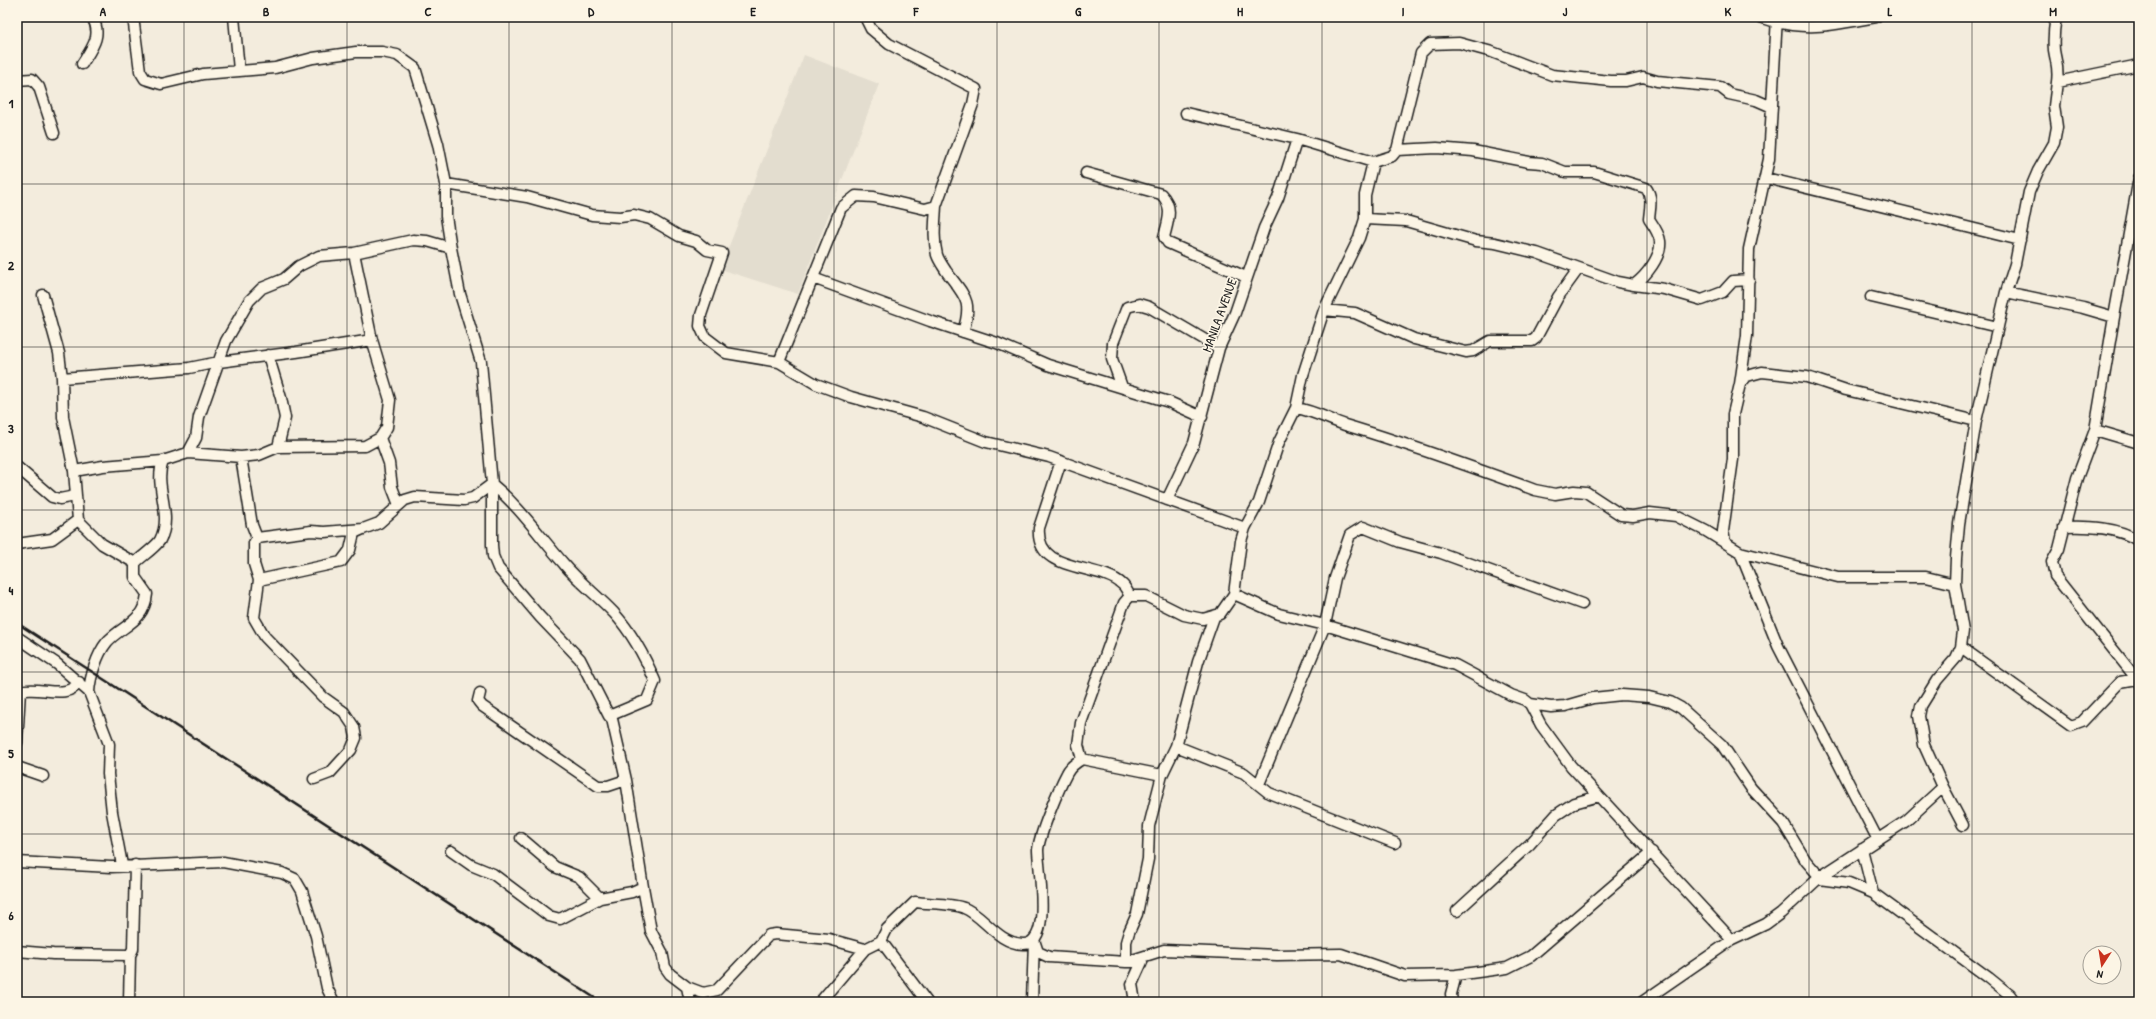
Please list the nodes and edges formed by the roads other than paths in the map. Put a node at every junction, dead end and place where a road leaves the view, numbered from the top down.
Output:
1 (92, 17) edge
2 (133, 17) edge
3 (234, 17) edge
4 (865, 17) edge
5 (1760, 17) edge
6 (1876, 17) edge
7 (2056, 17) edge
8 (1777, 20) edge
9 (82, 64) dead end
10 (2139, 65) edge
11 (238, 70) junction
12 (17, 80) edge
13 (2057, 82) junction
14 (1772, 107) junction
15 (1186, 113) dead end
16 (54, 134) dead end
17 (1297, 139) junction
18 (1397, 150) junction
19 (1373, 162) junction
20 (1086, 173) dead end
21 (1766, 178) junction
22 (2139, 178) edge
23 (446, 184) junction
24 (936, 206) junction
25 (1365, 219) junction
26 (2020, 240) junction
27 (451, 248) junction
28 (354, 253) junction
29 (1579, 268) junction
30 (1246, 277) junction
31 (813, 278) junction
32 (1749, 280) junction
33 (1634, 284) junction
34 (2006, 292) junction
35 (43, 295) dead end
36 (1871, 297) dead end
37 (1324, 310) junction
38 (2114, 317) junction
39 (1998, 327) junction
40 (963, 332) junction
41 (372, 340) junction
42 (1218, 348) junction
43 (268, 355) junction
44 (219, 362) junction
45 (780, 362) junction
46 (62, 378) junction
47 (1740, 384) junction
48 (1122, 387) junction
49 (1296, 408) junction
50 (1202, 417) junction
51 (1976, 421) junction
52 (2095, 430) junction
53 (380, 438) junction
54 (2139, 443) edge
55 (278, 447) junction
56 (188, 453) junction
57 (241, 457) junction
58 (163, 461) junction
59 (1061, 461) junction
60 (17, 467) edge
61 (74, 471) junction
62 (492, 484) junction
63 (75, 496) junction
64 (1167, 500) junction
65 (399, 505) junction
66 (78, 520) junction
67 (1245, 528) junction
68 (2064, 528) junction
69 (363, 529) junction
70 (257, 538) junction
71 (2139, 541) edge
72 (1725, 542) junction
73 (17, 544) edge
74 (1740, 552) junction
75 (135, 563) junction
76 (259, 580) junction
77 (1955, 584) junction
78 (1234, 594) junction
79 (1130, 596) junction
80 (1582, 604) dead end
81 (1214, 617) junction
82 (1326, 625) junction
83 (17, 637) edge
84 (1961, 646) junction
85 (2138, 681) edge
86 (79, 682) junction
87 (89, 692) junction
88 (480, 693) dead end
89 (1530, 704) junction
90 (610, 716) junction
91 (17, 743) edge
92 (1176, 746) junction
93 (1082, 759) junction
94 (17, 767) edge
95 (1162, 775) junction
96 (43, 776) dead end
97 (314, 778) dead end
98 (626, 780) junction
99 (1259, 784) junction
100 (1943, 787) junction
101 (1599, 796) junction
102 (1963, 825) dead end
103 (521, 838) dead end
104 (1877, 838) junction
105 (1395, 843) dead end
106 (1862, 849) junction
107 (451, 850) dead end
108 (1652, 852) junction
109 (17, 862) edge
110 (122, 865) junction
111 (135, 865) junction
112 (1820, 878) junction
113 (643, 887) junction
114 (1873, 893) junction
115 (600, 898) junction
116 (1457, 911) dead end
117 (1034, 940) junction
118 (1732, 940) junction
119 (881, 941) junction
120 (865, 949) junction
121 (17, 951) edge
122 (130, 955) junction
123 (1126, 962) junction
124 (1456, 975) junction
125 (687, 986) junction
126 (1647, 1001) edge
127 (129, 1002) edge
128 (334, 1002) edge
129 (690, 1002) edge
130 (820, 1002) edge
131 (927, 1002) edge
132 (1032, 1002) edge
133 (1136, 1002) edge
134 (1452, 1002) edge
135 (2015, 1002) edge

1 - 9 street
2 - 11 street
3 - 11 street
4 - 24 street
5 - 8 street
6 - 8 street
7 - 13 street
8 - 14 street
10 - 13 street
11 - 23 street
12 - 16 street
13 - 26 street
14 - 18 street
14 - 21 street
15 - 17 street
17 - 19 street
17 - 30 street, MANILA AVENUE
18 - 19 street
18 - 33 street
19 - 25 street
20 - 30 street
21 - 26 street
21 - 32 street
22 - 38 street
23 - 27 street
23 - 45 street
24 - 31 street
24 - 40 street
25 - 29 street
25 - 37 street
26 - 34 street
27 - 28 street
27 - 62 street
28 - 41 street
28 - 44 street
29 - 33 street
29 - 37 street
30 - 42 street, MANILA AVENUE
31 - 40 street
31 - 45 street
32 - 33 street
32 - 47 street
34 - 38 street
34 - 39 street
35 - 46 street
36 - 39 street
37 - 49 street
38 - 52 street
39 - 51 street
40 - 48 street
41 - 43 street
41 - 53 street
42 - 48 street
42 - 50 street, MANILA AVENUE
43 - 44 street
43 - 55 street
44 - 46 street
44 - 56 street
45 - 59 street
46 - 61 street
47 - 51 street
47 - 72 street
48 - 50 street
49 - 67 street
49 - 72 street
50 - 64 street, MANILA AVENUE
51 - 77 street
52 - 54 street
52 - 68 street
53 - 55 street
53 - 65 street
55 - 57 street
56 - 57 street
56 - 58 street
57 - 70 street
58 - 61 street
58 - 75 street
59 - 64 street
59 - 79 street
60 - 63 street
61 - 63 street
62 - 65 street
62 - 90 street
62 - 90 street
63 - 66 street
64 - 67 street
65 - 69 street
66 - 73 street
66 - 75 street
67 - 78 street
68 - 71 street
68 - 85 street
69 - 70 street
69 - 76 street
70 - 76 street
72 - 74 street
74 - 77 street
74 - 104 street
75 - 87 street
76 - 97 street
77 - 84 street
78 - 81 street
78 - 82 street
79 - 81 street
79 - 93 street
80 - 82 street
81 - 92 street
82 - 89 street
82 - 99 street
83 - 86 street
84 - 85 street
84 - 100 street
86 - 87 street
86 - 91 street
87 - 110 street
88 - 98 street
89 - 101 street
89 - 112 street
90 - 98 street
92 - 95 street
92 - 99 street
93 - 95 street
93 - 117 street
94 - 96 street
95 - 123 street
98 - 113 street
99 - 105 street
100 - 102 street
100 - 104 street
101 - 108 street
101 - 116 street
103 - 115 street
104 - 106 street
106 - 112 street
106 - 114 street
107 - 115 street
108 - 118 street
108 - 124 street
109 - 110 street
110 - 111 street
111 - 122 street
111 - 128 street
112 - 114 street
112 - 118 street
113 - 115 street
113 - 125 street
114 - 135 street
117 - 119 street
117 - 123 street
117 - 132 street
118 - 126 street
119 - 120 street
119 - 131 street
120 - 125 street
120 - 130 street
121 - 122 street
122 - 127 street
123 - 124 street
123 - 133 street
124 - 134 street
125 - 129 street

